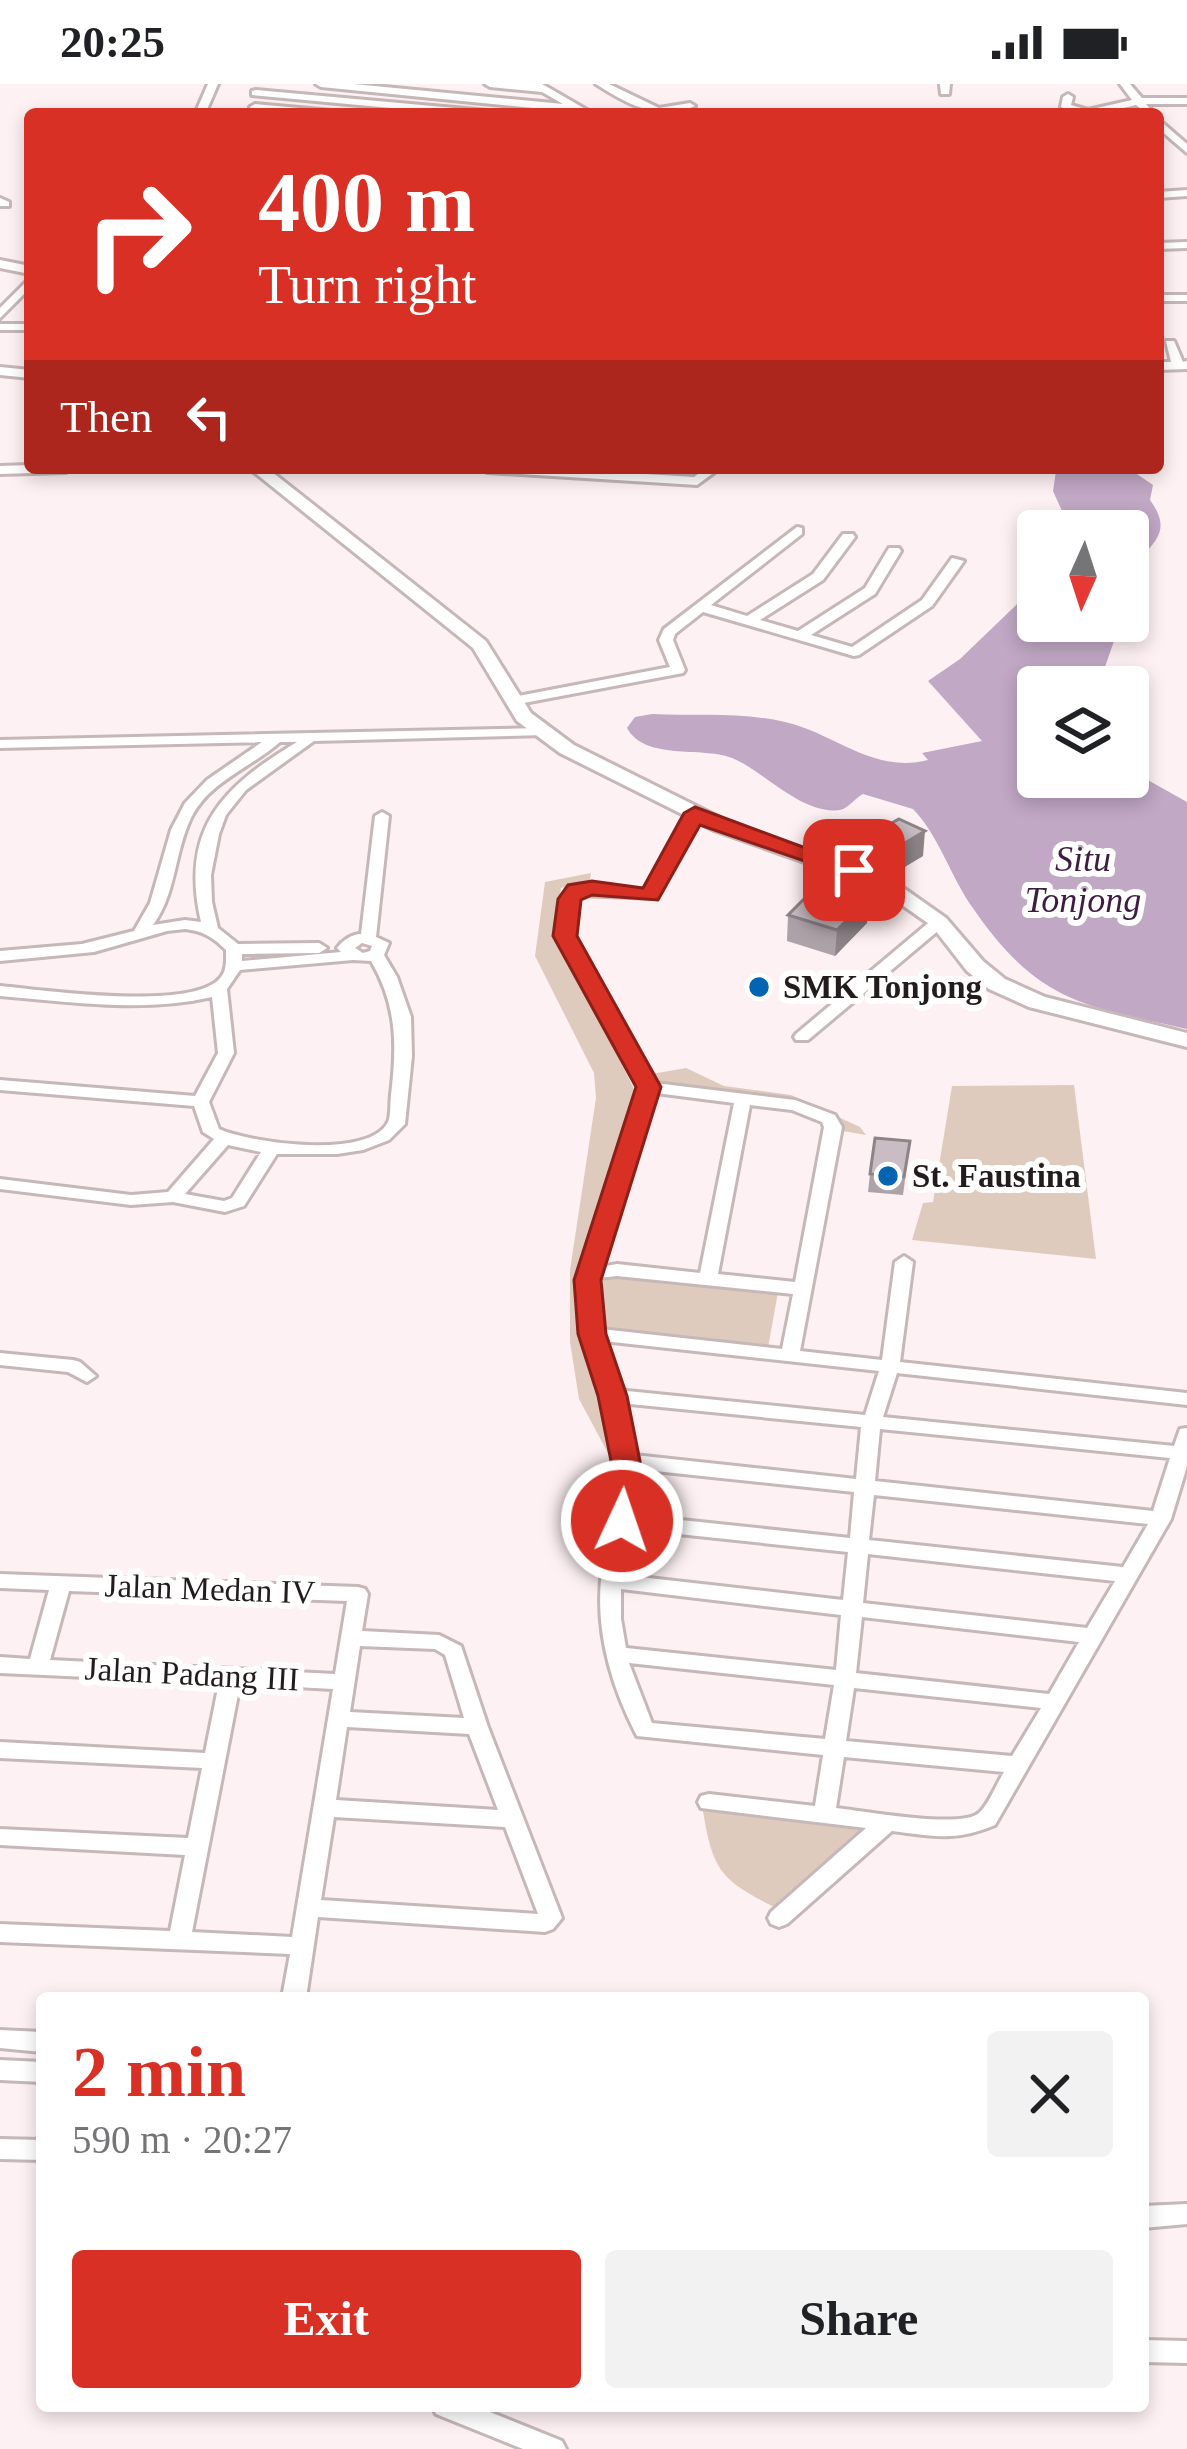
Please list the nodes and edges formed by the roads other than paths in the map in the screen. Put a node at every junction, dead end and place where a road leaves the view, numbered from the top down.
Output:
1 (321, 84) edge
2 (490, 84) edge
3 (601, 84) edge
4 (1125, 84) edge
5 (370, 87) edge
6 (540, 87) edge
7 (258, 88) edge
8 (476, 98) junction
9 (1068, 98) dead end
10 (1139, 101) junction
11 (1187, 101) edge
12 (361, 102) junction
13 (690, 106) dead end
14 (356, 108) edge
15 (417, 108) edge
16 (468, 108) edge
17 (577, 108) joint
18 (651, 108) edge
19 (682, 108) edge
20 (1069, 108) edge
21 (1112, 108) edge
22 (1145, 108) edge
23 (1164, 128) edge
24 (1187, 150) edge
25 (24, 287) edge
26 (2, 307) edge
27 (1170, 343) dead end
28 (1182, 365) edge
29 (265, 474) edge
30 (662, 474) edge
31 (708, 474) edge
32 (797, 531) dead end
33 (848, 537) dead end
34 (893, 551) dead end
35 (957, 561) dead end
36 (702, 608) junction
37 (749, 621) junction
38 (798, 637) junction
39 (513, 701) junction
40 (541, 732) junction
41 (276, 740) junction
42 (311, 740) junction
43 (0, 744) edge
44 (695, 813) junction
45 (382, 816) dead end
46 (939, 922) junction
47 (141, 930) junction
48 (211, 930) junction
49 (368, 938) junction
50 (348, 952) junction
51 (0, 956) edge
52 (376, 956) junction
53 (234, 958) junction
54 (219, 988) junction
55 (0, 992) edge
56 (802, 1037) dead end
57 (1187, 1040) edge
58 (0, 1084) edge
59 (649, 1087) junction
60 (743, 1099) junction
61 (201, 1102) junction
62 (223, 1140) junction
63 (270, 1152) junction
64 (0, 1184) edge
65 (173, 1197) junction
66 (904, 1262) dead end
67 (591, 1271) junction
68 (708, 1280) junction
69 (805, 1289) junction
70 (592, 1334) junction
71 (790, 1357) junction
72 (0, 1358) edge
73 (890, 1367) junction
74 (87, 1376) dead end
75 (612, 1396) junction
76 (1187, 1399) edge
77 (871, 1425) junction
78 (1185, 1444) edge
79 (626, 1461) junction
80 (868, 1485) junction
81 (1161, 1519) junction
82 (622, 1521) junction
83 (858, 1545) junction
84 (1128, 1575) junction
85 (0, 1581) edge
86 (611, 1581) junction
87 (61, 1583) junction
88 (850, 1611) junction
89 (1091, 1636) junction
90 (352, 1638) junction
91 (616, 1654) junction
92 (0, 1665) edge
93 (38, 1666) junction
94 (232, 1676) junction
95 (845, 1680) junction
96 (345, 1682) junction
97 (1055, 1702) junction
98 (339, 1719) junction
99 (477, 1726) junction
100 (835, 1749) junction
101 (0, 1750) edge
102 (215, 1760) junction
103 (1019, 1765) junction
104 (709, 1802) dead end
105 (324, 1808) junction
106 (824, 1816) junction
107 (512, 1819) junction
108 (887, 1823) junction
109 (0, 1838) edge
110 (197, 1847) junction
111 (308, 1908) junction
112 (779, 1918) dead end
113 (0, 1933) edge
114 (178, 1941) junction
115 (302, 1946) junction
116 (295, 1992) edge
117 (3, 2040) edge
118 (36, 2042) edge
119 (0, 2068) edge
120 (36, 2071) edge
121 (0, 2149) edge
122 (36, 2150) edge
123 (1187, 2215) edge
124 (1149, 2217) edge
125 (1149, 2350) edge
126 (1185, 2352) edge
127 (461, 2412) edge
128 (553, 2449) edge

1 - 5 street
2 - 6 street
3 - 18 street
4 - 10 street
5 - 8 street
5 - 12 street
6 - 17 street
7 - 12 street
8 - 16 street
8 - 17 street
9 - 20 street
10 - 11 street
10 - 21 street
10 - 22 street
12 - 14 street
12 - 15 street
13 - 19 street
23 - 24 street
25 - 26 street
27 - 28 street
29 - 39 main road
30 - 31 street
32 - 36 street
33 - 37 street
34 - 38 street
35 - 38 street
36 - 37 street
36 - 39 street
37 - 38 street
39 - 40 main road
40 - 42 street
40 - 44 main road
41 - 42 street
41 - 43 street
41 - 47 street
42 - 48 street
44 - 46 main road
44 - 59 street
45 - 49 street
46 - 56 street
46 - 57 main road
47 - 48 street
47 - 51 street
48 - 53 street
49 - 50 street
49 - 52 street
50 - 52 street
50 - 53 street
52 - 63 street
53 - 54 street
54 - 55 street
54 - 61 street
58 - 61 street
59 - 60 street
59 - 67 street
60 - 68 street
60 - 69 street
61 - 62 street
62 - 63 street
62 - 65 street
63 - 65 street
64 - 65 street
66 - 73 street
67 - 68 street
67 - 70 street
68 - 69 street
69 - 71 street
70 - 71 street
70 - 75 street
71 - 73 street
72 - 74 street
73 - 76 street
73 - 77 street
75 - 77 street
75 - 79 street
77 - 78 street
77 - 80 street
78 - 81 street
79 - 80 street
79 - 82 street
80 - 81 street
80 - 83 street
81 - 84 street
82 - 83 street
82 - 86 street
83 - 84 street
83 - 88 street
84 - 89 street
85 - 87 street
86 - 88 street
86 - 91 street
87 - 90 street, Jalan Medan IV
87 - 93 street, Jalan Padang III
88 - 89 street
88 - 95 street
89 - 97 street
90 - 96 street
90 - 99 street
91 - 95 street
91 - 100 street
92 - 93 street, Jalan Padang III
93 - 94 street, Jalan Padang III
94 - 96 street, Jalan Padang III
94 - 102 street
95 - 97 street
95 - 100 street
96 - 98 street
97 - 103 street
98 - 99 street
98 - 105 street
99 - 107 street
100 - 103 street
100 - 106 street
101 - 102 street
102 - 110 street
103 - 108 street
104 - 106 street
105 - 107 street
105 - 111 street
106 - 108 street
107 - 111 street
108 - 112 street
109 - 110 street
110 - 114 street
111 - 115 street
113 - 114 street
114 - 115 street
115 - 116 street
117 - 118 street
117 - 119 street
119 - 120 street
121 - 122 street
123 - 124 street
125 - 126 street
127 - 128 street

